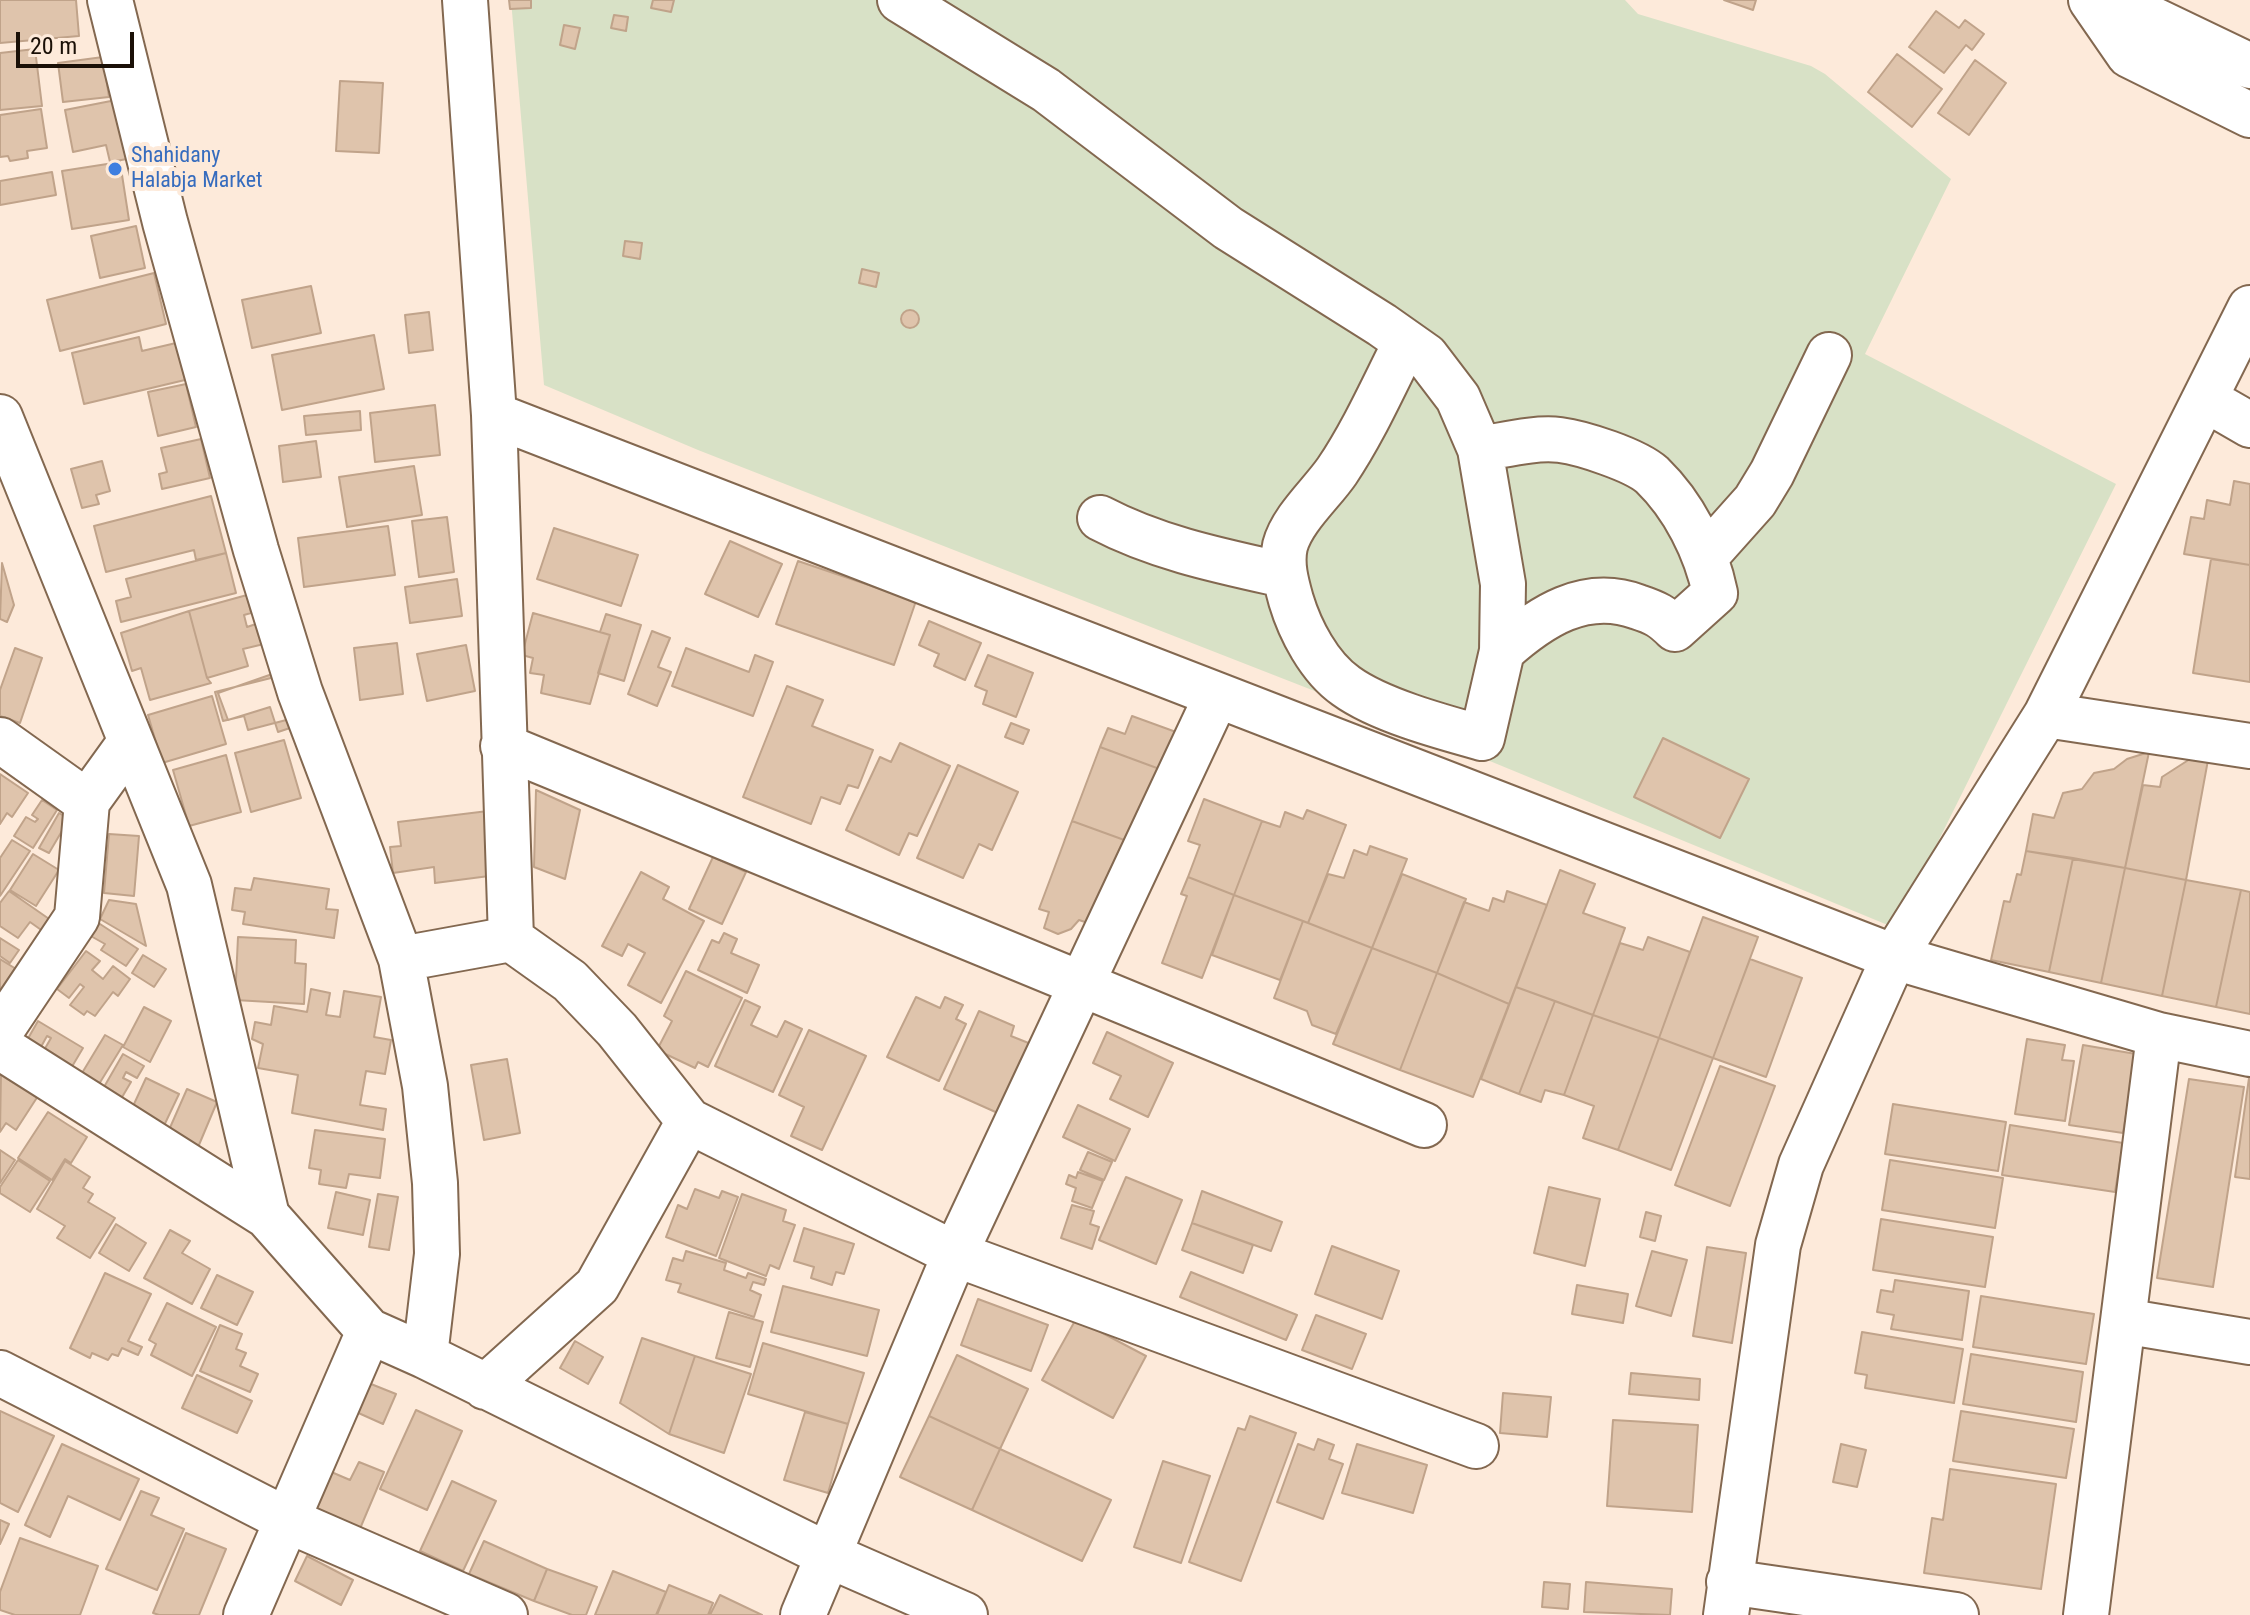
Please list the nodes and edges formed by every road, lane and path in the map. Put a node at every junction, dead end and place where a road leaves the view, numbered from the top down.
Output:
1 (110, 0) edge
2 (465, 0) edge
3 (900, 0) edge
4 (2091, 0) edge
5 (2121, 0) edge
6 (2174, 30) junction
7 (2250, 66) edge
8 (2153, 67) junction
9 (2250, 115) edge
10 (2250, 308) edge
11 (1406, 342) junction
12 (1829, 355) dead end
13 (2205, 399) junction
14 (494, 415) junction
15 (0, 417) edge
16 (2250, 425) edge
17 (1480, 449) junction
18 (1100, 518) dead end
19 (1705, 557) junction
20 (1284, 575) junction
21 (1502, 651) junction
22 (1217, 695) junction
23 (2046, 715) junction
24 (0, 740) edge
25 (131, 741) junction
26 (503, 746) junction
27 (2250, 746) edge
28 (87, 802) junction
29 (511, 939) junction
30 (1894, 957) junction
31 (401, 959) junction
32 (1081, 984) junction
33 (0, 1032) edge
34 (2159, 1035) junction
35 (0, 1047) edge
36 (2250, 1054) edge
37 (689, 1121) junction
38 (1424, 1125) dead end
39 (267, 1216) junction
40 (955, 1254) junction
41 (2123, 1321) junction
42 (369, 1331) junction
43 (2250, 1342) edge
44 (425, 1356) junction
45 (0, 1373) edge
46 (485, 1387) junction
47 (1476, 1446) dead end
48 (287, 1520) junction
49 (828, 1555) junction
50 (1728, 1598) edge
51 (246, 1615) edge
52 (505, 1615) edge
53 (803, 1615) edge
54 (965, 1615) edge
55 (1956, 1615) edge
56 (2086, 1615) edge

1 - 31 street
2 - 14 street
3 - 11 street
4 - 8 street
5 - 6 street
6 - 7 street
6 - 8 street
8 - 9 street
10 - 13 street
11 - 17 street
11 - 20 street
12 - 19 street
13 - 16 street
13 - 23 street
14 - 22 street
14 - 26 street
15 - 25 street
17 - 19 street
17 - 21 street
18 - 20 street
19 - 21 street
20 - 21 street
22 - 30 street
22 - 32 street
23 - 27 street
23 - 30 street
24 - 28 street
25 - 28 street
25 - 39 street
26 - 29 street
26 - 32 street
28 - 33 street
29 - 31 street
29 - 37 street
30 - 34 street
30 - 50 street
31 - 44 street
32 - 38 street
32 - 40 street
34 - 36 street
34 - 41 street
35 - 39 street
37 - 40 street
37 - 46 street
39 - 42 street
40 - 47 street
40 - 49 street
41 - 43 street
41 - 56 street
42 - 44 street
42 - 48 street
44 - 46 street
45 - 48 street
46 - 49 street
48 - 51 street
48 - 52 street
49 - 53 street
49 - 54 street
50 - 55 street

